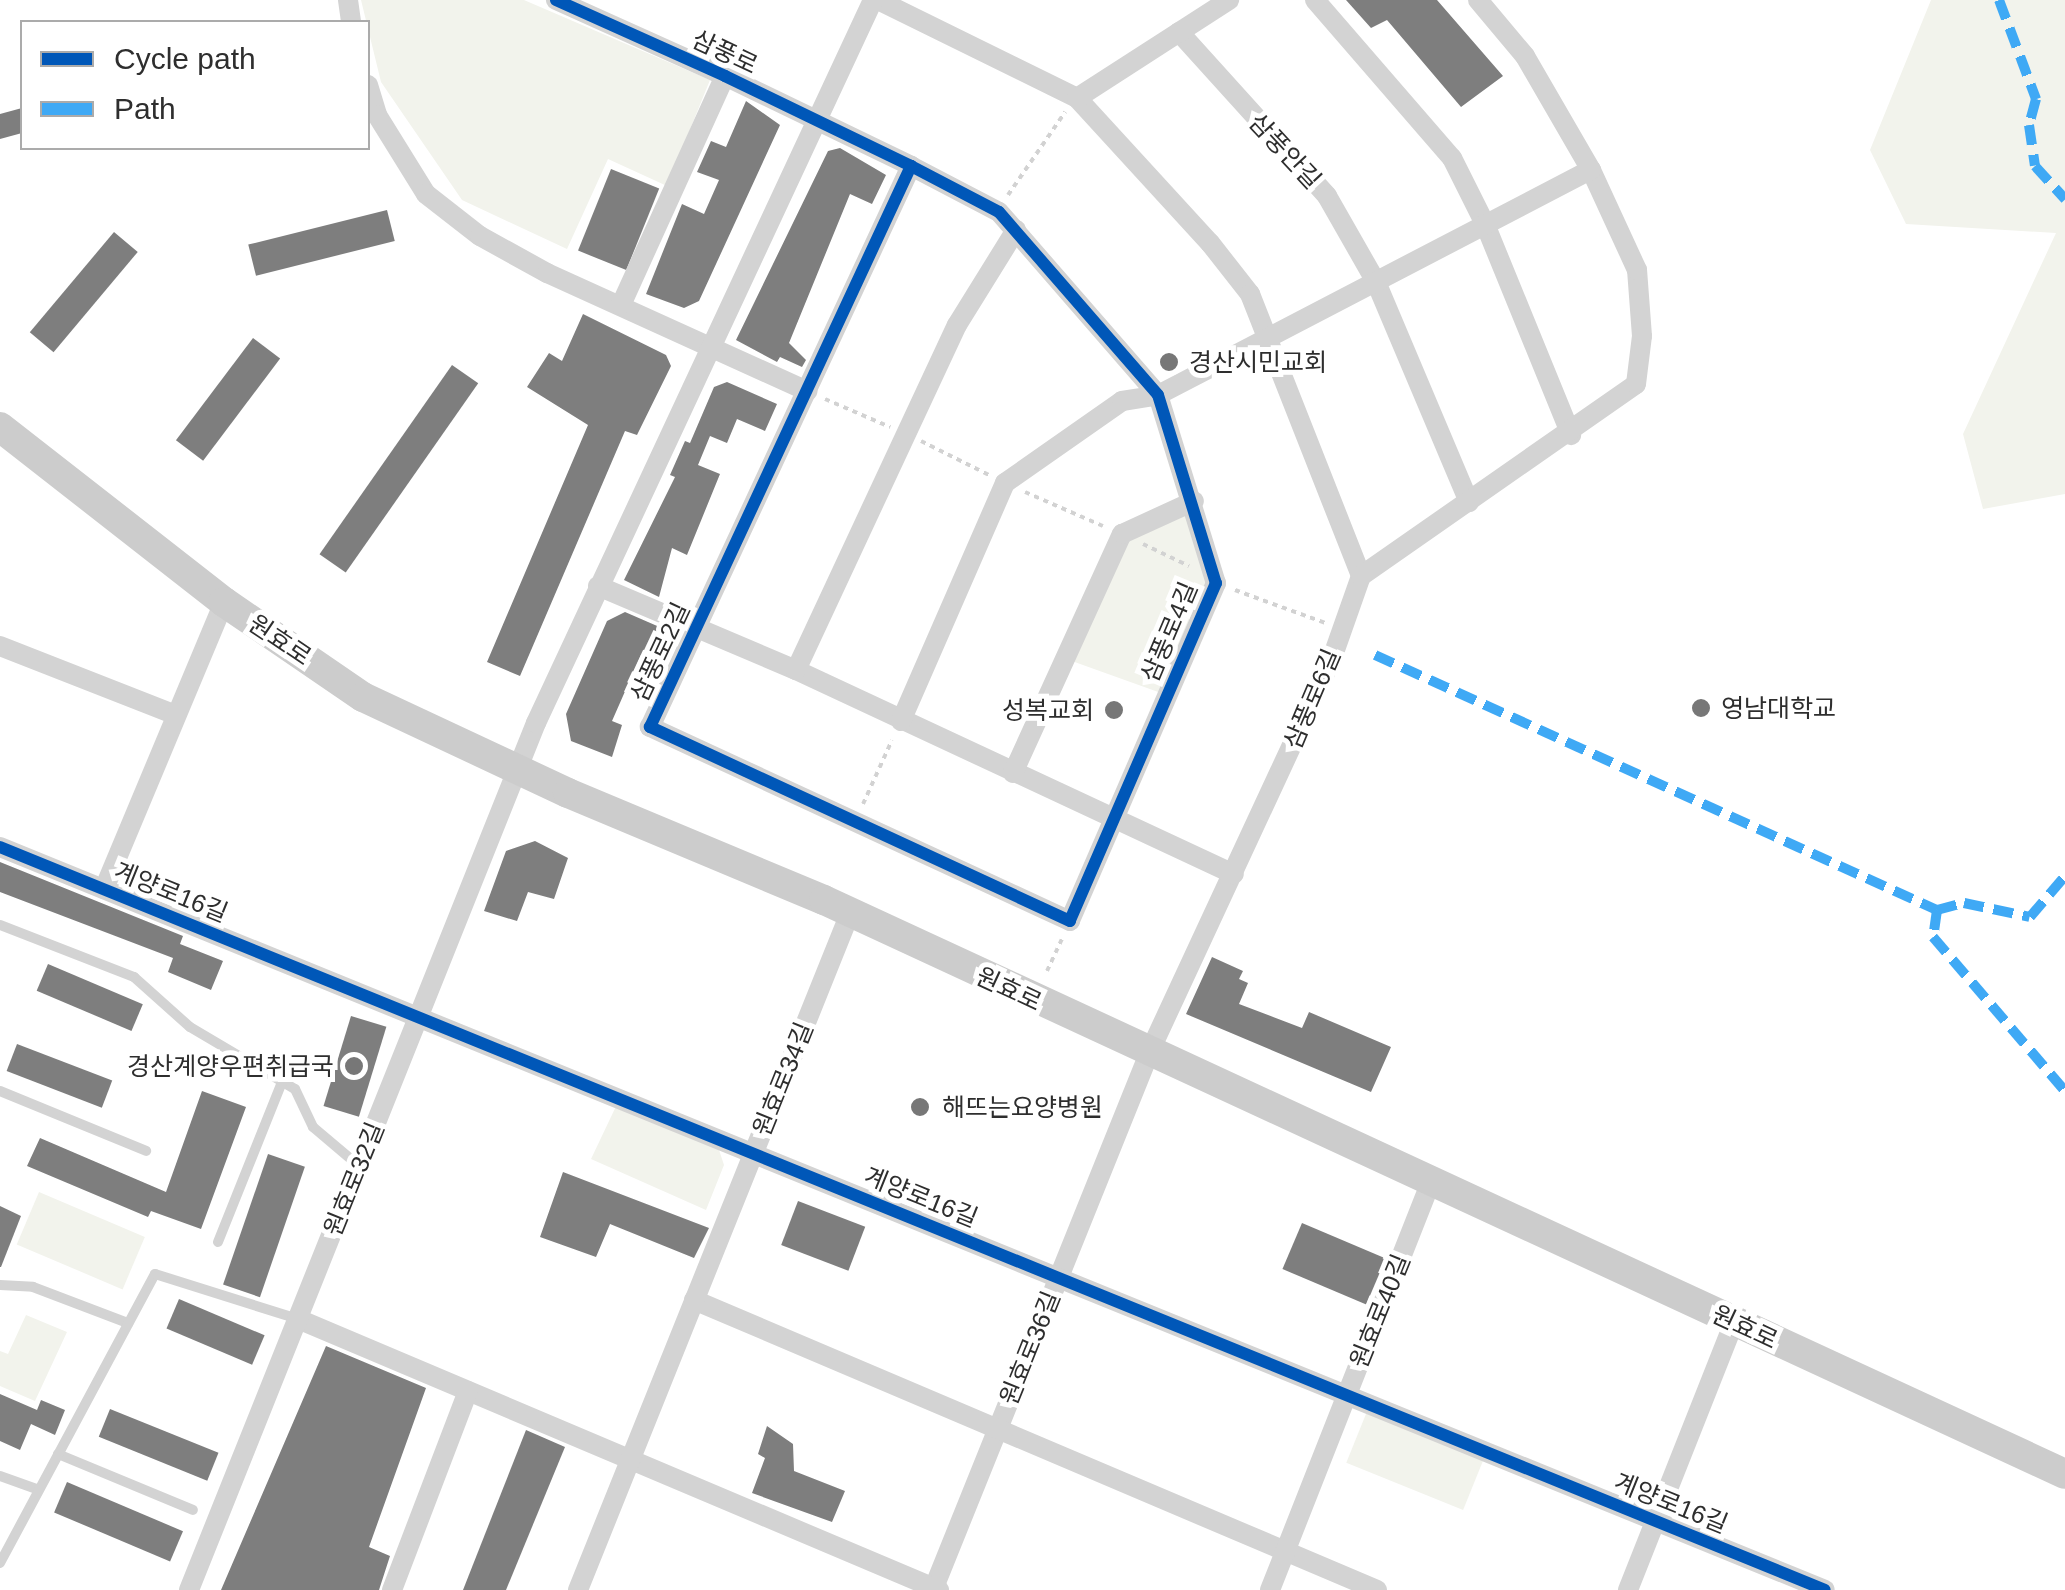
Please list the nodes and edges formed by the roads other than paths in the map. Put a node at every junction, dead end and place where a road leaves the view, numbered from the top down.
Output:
1 (875, 0) edge
2 (1229, 0) edge
3 (1315, 0) edge
4 (1478, 0) edge
5 (564, 2) edge
6 (1178, 32) junction
7 (725, 76) junction
8 (370, 92) edge
9 (1077, 98) junction
10 (818, 122) junction
11 (910, 166) junction
12 (1591, 170) junction
13 (1486, 224) junction
14 (1016, 230) junction
15 (1376, 282) junction
16 (621, 304) junction
17 (1267, 339) junction
18 (711, 345) junction
19 (807, 392) junction
20 (1158, 394) junction
21 (0, 426) edge
22 (1571, 435) junction
23 (1194, 501) junction
24 (1469, 502) junction
25 (1361, 576) junction
26 (598, 586) junction
27 (224, 602) junction
28 (696, 628) junction
29 (0, 646) edge
30 (796, 670) junction
31 (176, 715) junction
32 (901, 721) junction
33 (520, 768) junction
34 (1012, 773) junction
35 (1115, 816) junction
36 (0, 847) edge
37 (1234, 874) junction
38 (104, 889) junction
39 (850, 913) junction
40 (1070, 921) joint
41 (0, 925) edge
42 (419, 1017) junction
43 (1150, 1051) junction
44 (282, 1082) junction
45 (0, 1091) edge
46 (146, 1151) dead end
47 (753, 1154) junction
48 (359, 1166) junction
49 (1431, 1182) junction
50 (218, 1242) dead end
51 (1058, 1278) junction
52 (0, 1285) edge
53 (694, 1300) junction
54 (298, 1319) junction
55 (1734, 1322) junction
56 (128, 1323) junction
57 (468, 1391) junction
58 (1347, 1395) junction
59 (998, 1429) junction
60 (58, 1454) junction
61 (630, 1460) junction
62 (2065, 1474) edge
63 (0, 1476) edge
64 (39, 1490) junction
65 (193, 1510) dead end
66 (1655, 1521) junction
67 (1286, 1551) junction
68 (0, 1563) edge
69 (935, 1589) edge
70 (189, 1590) edge
71 (392, 1590) edge
72 (578, 1590) edge
73 (1270, 1590) edge
74 (1377, 1590) edge
75 (1628, 1590) edge
76 (1824, 1590) edge

1 - 9 street
1 - 10 street
2 - 6 street
3 - 13 street
4 - 12 street
5 - 7 street, 삼풍로
6 - 9 street
6 - 15 street, 삼풍안길
7 - 10 street, 삼풍로
7 - 16 street
8 - 16 street
9 - 17 street
10 - 11 street, 삼풍로4길
10 - 18 street
11 - 14 street, 삼풍로4길
11 - 19 street
12 - 13 street
12 - 22 street
13 - 15 street
13 - 22 street
14 - 20 street, 삼풍로4길
14 - 30 street
15 - 17 street
15 - 24 street, 삼풍안길
16 - 18 street
17 - 20 street
17 - 25 street
18 - 19 street
18 - 26 street
19 - 28 street, 삼풍로2길
20 - 23 street, 삼풍로4길
20 - 32 street
21 - 27 main road, 원효로
22 - 24 street
23 - 34 street
23 - 35 street, 삼풍로4길
24 - 25 street
25 - 37 street, 삼풍로6길
26 - 28 street, 삼풍로2길
26 - 33 street
27 - 31 street
27 - 33 main road, 원효로
28 - 30 street, 삼풍로2길
28 - 40 street, 삼풍로2길
29 - 31 street
30 - 32 street, 삼풍로2길
31 - 38 street
32 - 34 street, 삼풍로2길
33 - 39 main road, 원효로
33 - 42 street, 원효로32길
34 - 35 street, 삼풍로2길
35 - 37 street, 삼풍로2길
35 - 40 street, 삼풍로4길
36 - 38 street, 계양로16길
37 - 43 street, 삼풍로6길
38 - 42 street, 계양로16길
39 - 43 main road, 원효로
39 - 47 street, 원효로34길
41 - 44 lane
42 - 47 street, 계양로16길
42 - 48 street, 원효로32길
43 - 49 main road, 원효로
43 - 51 street, 원효로36길
44 - 48 lane
44 - 50 lane
45 - 46 lane
47 - 51 street, 계양로16길
47 - 53 street, 원효로34길
48 - 54 street, 원효로32길
49 - 55 main road, 원효로
49 - 58 street, 원효로40길
51 - 58 street, 계양로16길
51 - 59 street, 원효로36길
52 - 56 lane
53 - 59 street
53 - 61 street, 원효로34길
54 - 56 lane
54 - 57 street
54 - 70 street, 원효로32길
55 - 62 main road, 원효로
55 - 66 street
56 - 60 lane
57 - 61 street
57 - 71 street
58 - 66 street, 계양로16길
58 - 67 street, 원효로40길
59 - 67 street
59 - 69 street, 원효로36길
60 - 64 lane
60 - 65 lane
61 - 69 street
61 - 72 street, 원효로34길
63 - 64 lane
64 - 68 lane
66 - 75 street
66 - 76 street, 계양로16길
67 - 73 street, 원효로40길
67 - 74 street

